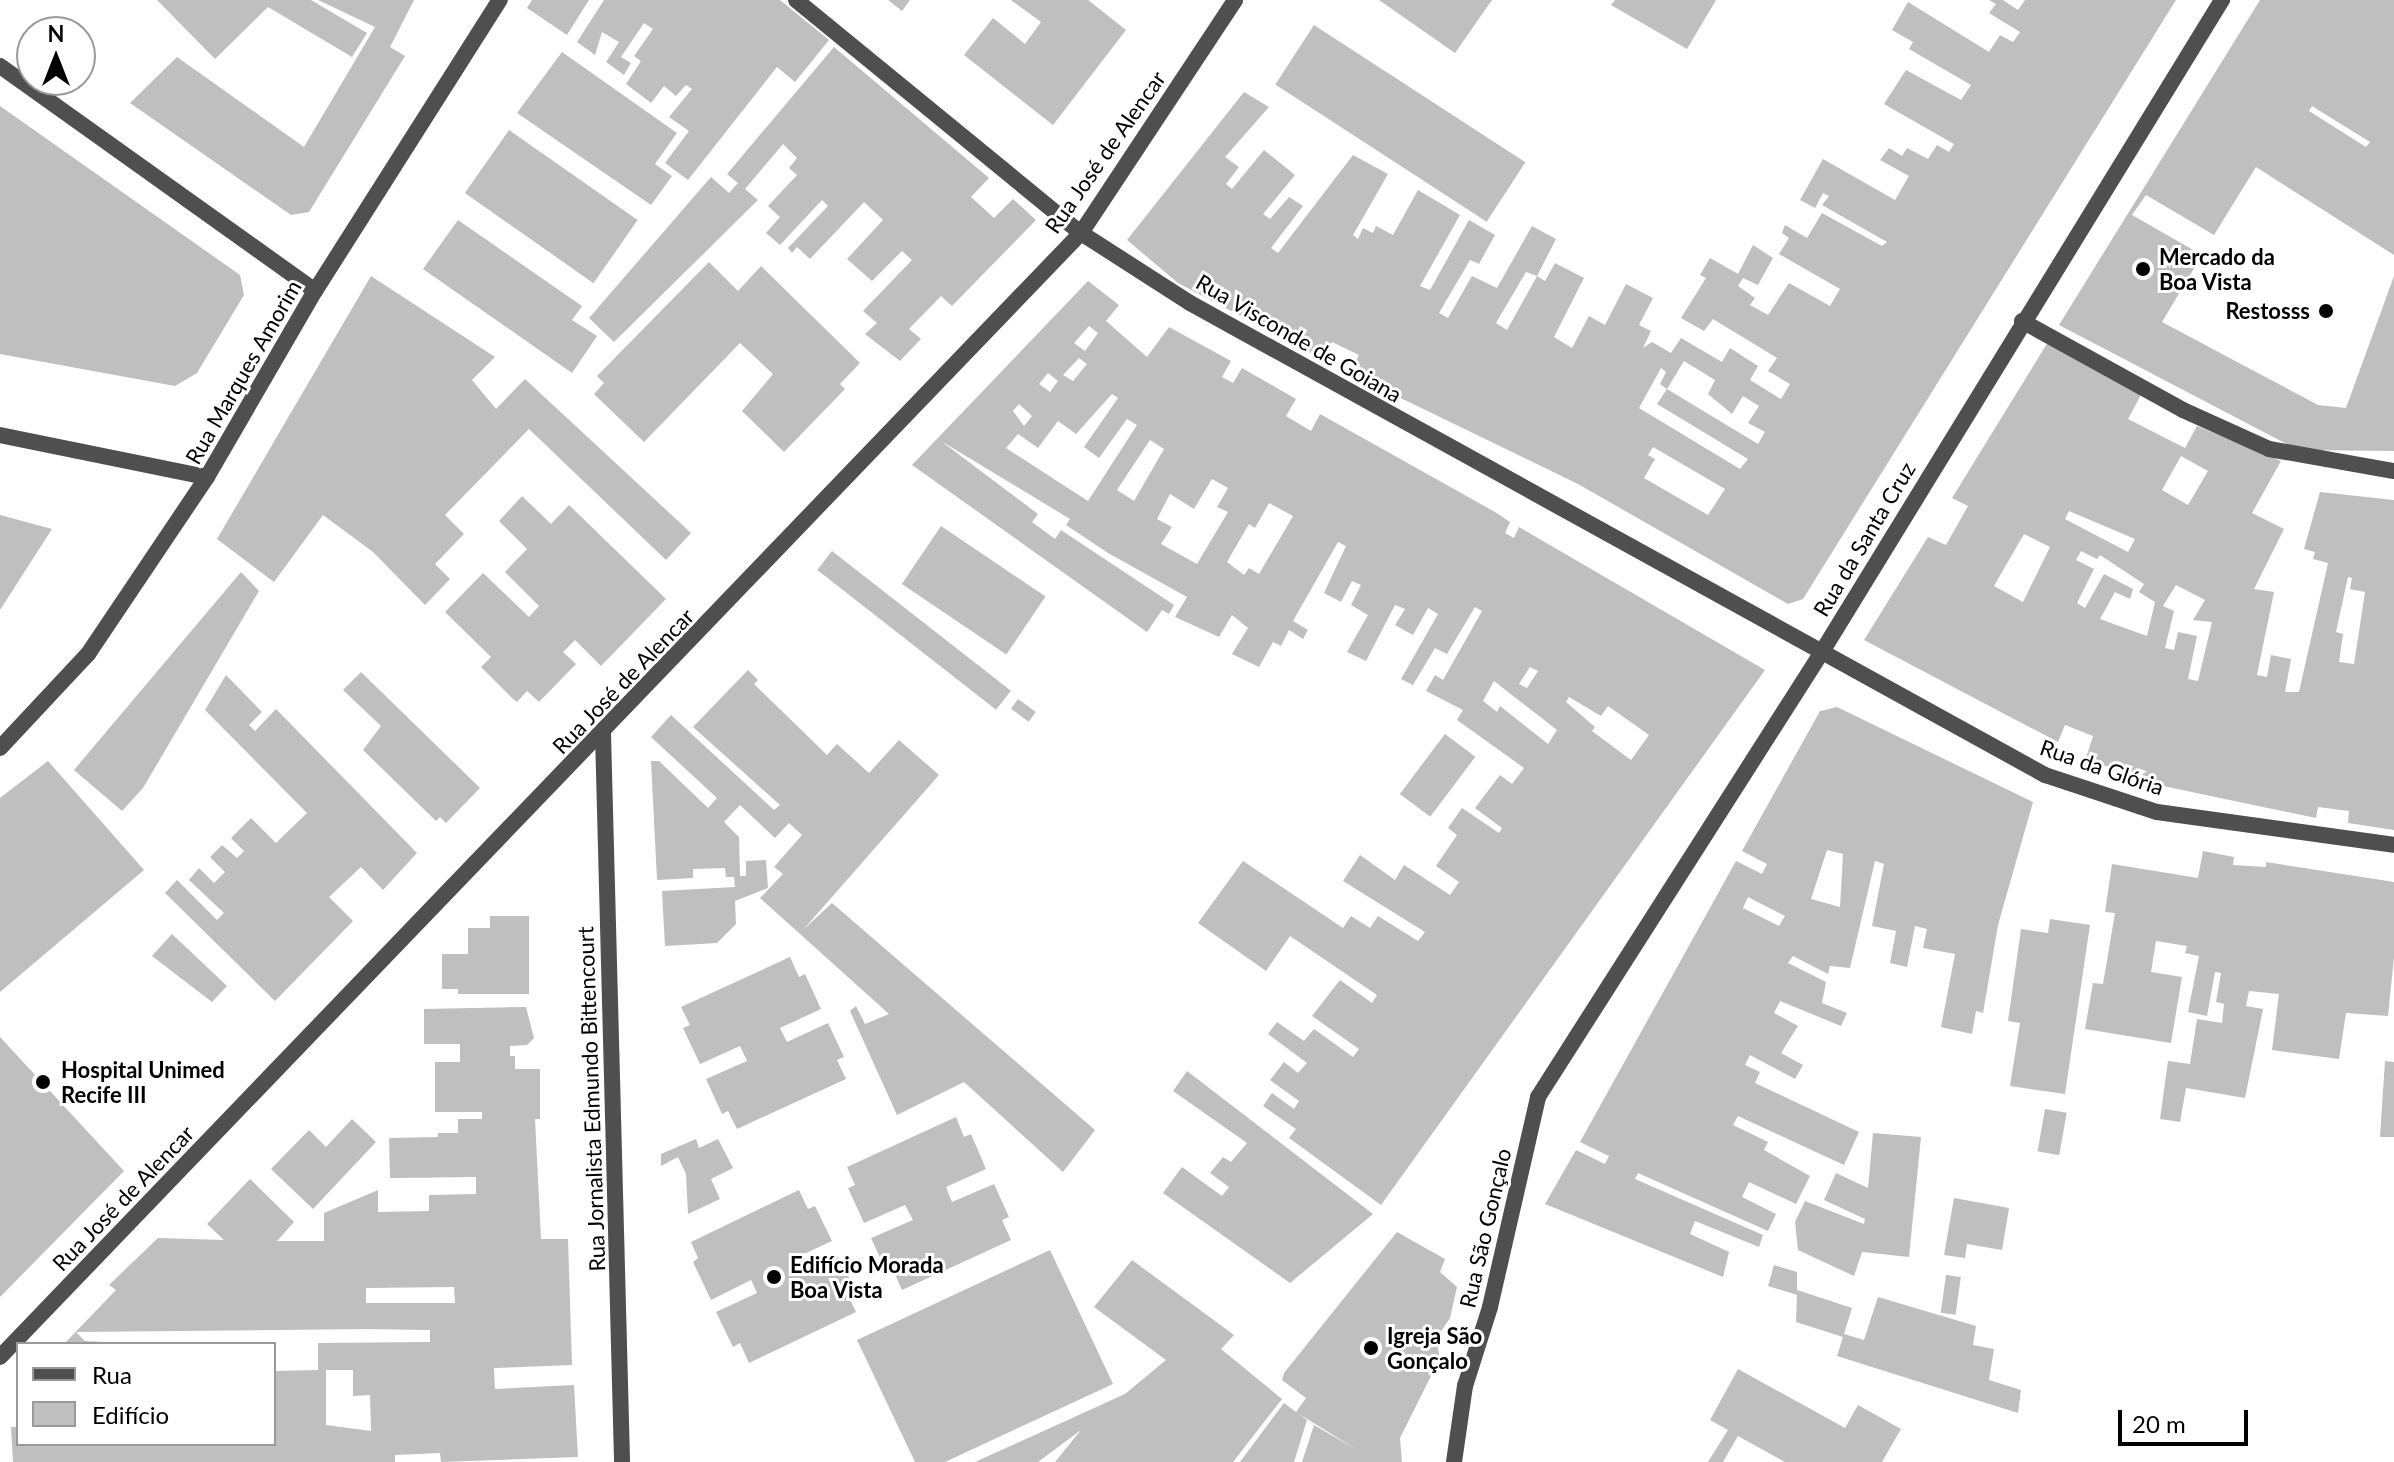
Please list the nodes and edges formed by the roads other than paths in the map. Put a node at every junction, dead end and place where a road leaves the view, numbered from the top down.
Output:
1 (500, 0) edge
2 (796, 0) edge
3 (1235, 0) edge
4 (2222, 0) edge
5 (0, 66) edge
6 (1081, 233) junction
7 (315, 291) junction
8 (2022, 321) junction
9 (0, 435) edge
10 (2394, 471) edge
11 (207, 477) junction
12 (1820, 655) junction
13 (603, 734) junction
14 (0, 748) edge
15 (2394, 845) edge
16 (1538, 1097) joint
17 (0, 1357) edge
18 (622, 1462) edge
19 (1454, 1462) edge

1 - 7 street, Rua Marques Amorim
2 - 6 street, Rua Visconde de Goiana
3 - 6 street, Rua José de Alencar
4 - 8 street, Rua da Santa Cruz
5 - 7 street
6 - 12 street, Rua Visconde de Goiana
6 - 13 street, Rua José de Alencar
7 - 11 street, Rua Marques Amorim
8 - 10 street
8 - 12 street, Rua da Santa Cruz
9 - 11 street
11 - 14 street, Rua Marques Amorim
12 - 15 street, Rua da Glória
12 - 16 street, Rua da Santa Cruz
13 - 17 street, Rua José de Alencar
13 - 18 street, Rua Jornalista Edmundo Bittencourt
16 - 19 street, Rua São Gonçalo

